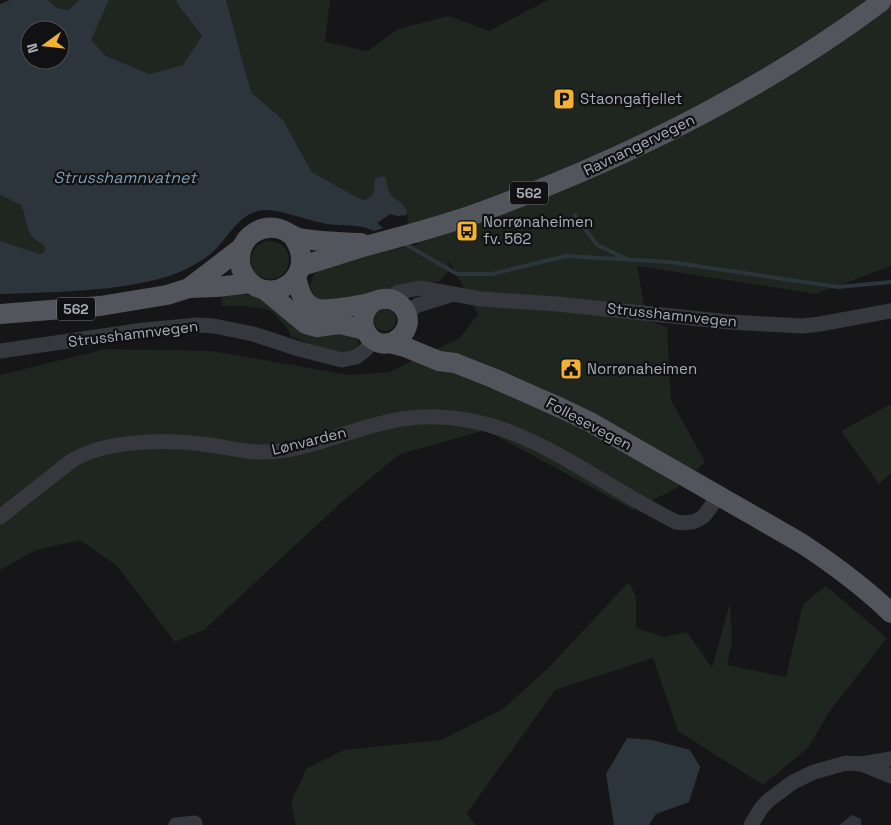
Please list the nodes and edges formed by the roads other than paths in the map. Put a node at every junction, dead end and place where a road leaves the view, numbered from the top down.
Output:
1 (881, 2) dead end
2 (293, 237) junction
3 (376, 243) junction
4 (241, 248) junction
5 (298, 272) junction
6 (258, 286) junction
7 (189, 288) junction
8 (452, 295) junction
9 (379, 300) junction
10 (891, 311) edge
11 (0, 314) edge
12 (407, 316) junction
13 (376, 338) junction
14 (0, 351) edge
15 (455, 363) junction
16 (718, 495) junction
17 (0, 517) edge
18 (891, 614) edge
19 (891, 759) edge
20 (861, 764) junction
21 (891, 776) edge
22 (195, 823) dead end
23 (176, 825) edge
24 (751, 825) edge

1 - 3 main road, Ravnangervegen / 562
2 - 3 main road, Ravnangervegen / 562
2 - 4 main road, 562
2 - 5 main road
3 - 5 main road, Ravnangervegen / 562
4 - 6 main road
4 - 7 main road, 562
5 - 6 main road, 562
5 - 9 main road
6 - 7 main road, 562
6 - 13 main road, Follesevegen
7 - 11 main road, 562
8 - 9 street, Strusshamnvegen
8 - 10 street, Strusshamnvegen
8 - 12 street, Strusshamnvegen
9 - 12 main road
9 - 13 main road
12 - 13 main road
12 - 15 main road, Follesevegen
13 - 14 street, Strusshamnvegen
13 - 15 main road, Follesevegen
15 - 16 main road, Follesevegen
16 - 17 street, Lønvarden
16 - 18 main road, Follesevegen
19 - 20 street
20 - 21 street
20 - 24 street
22 - 23 street

